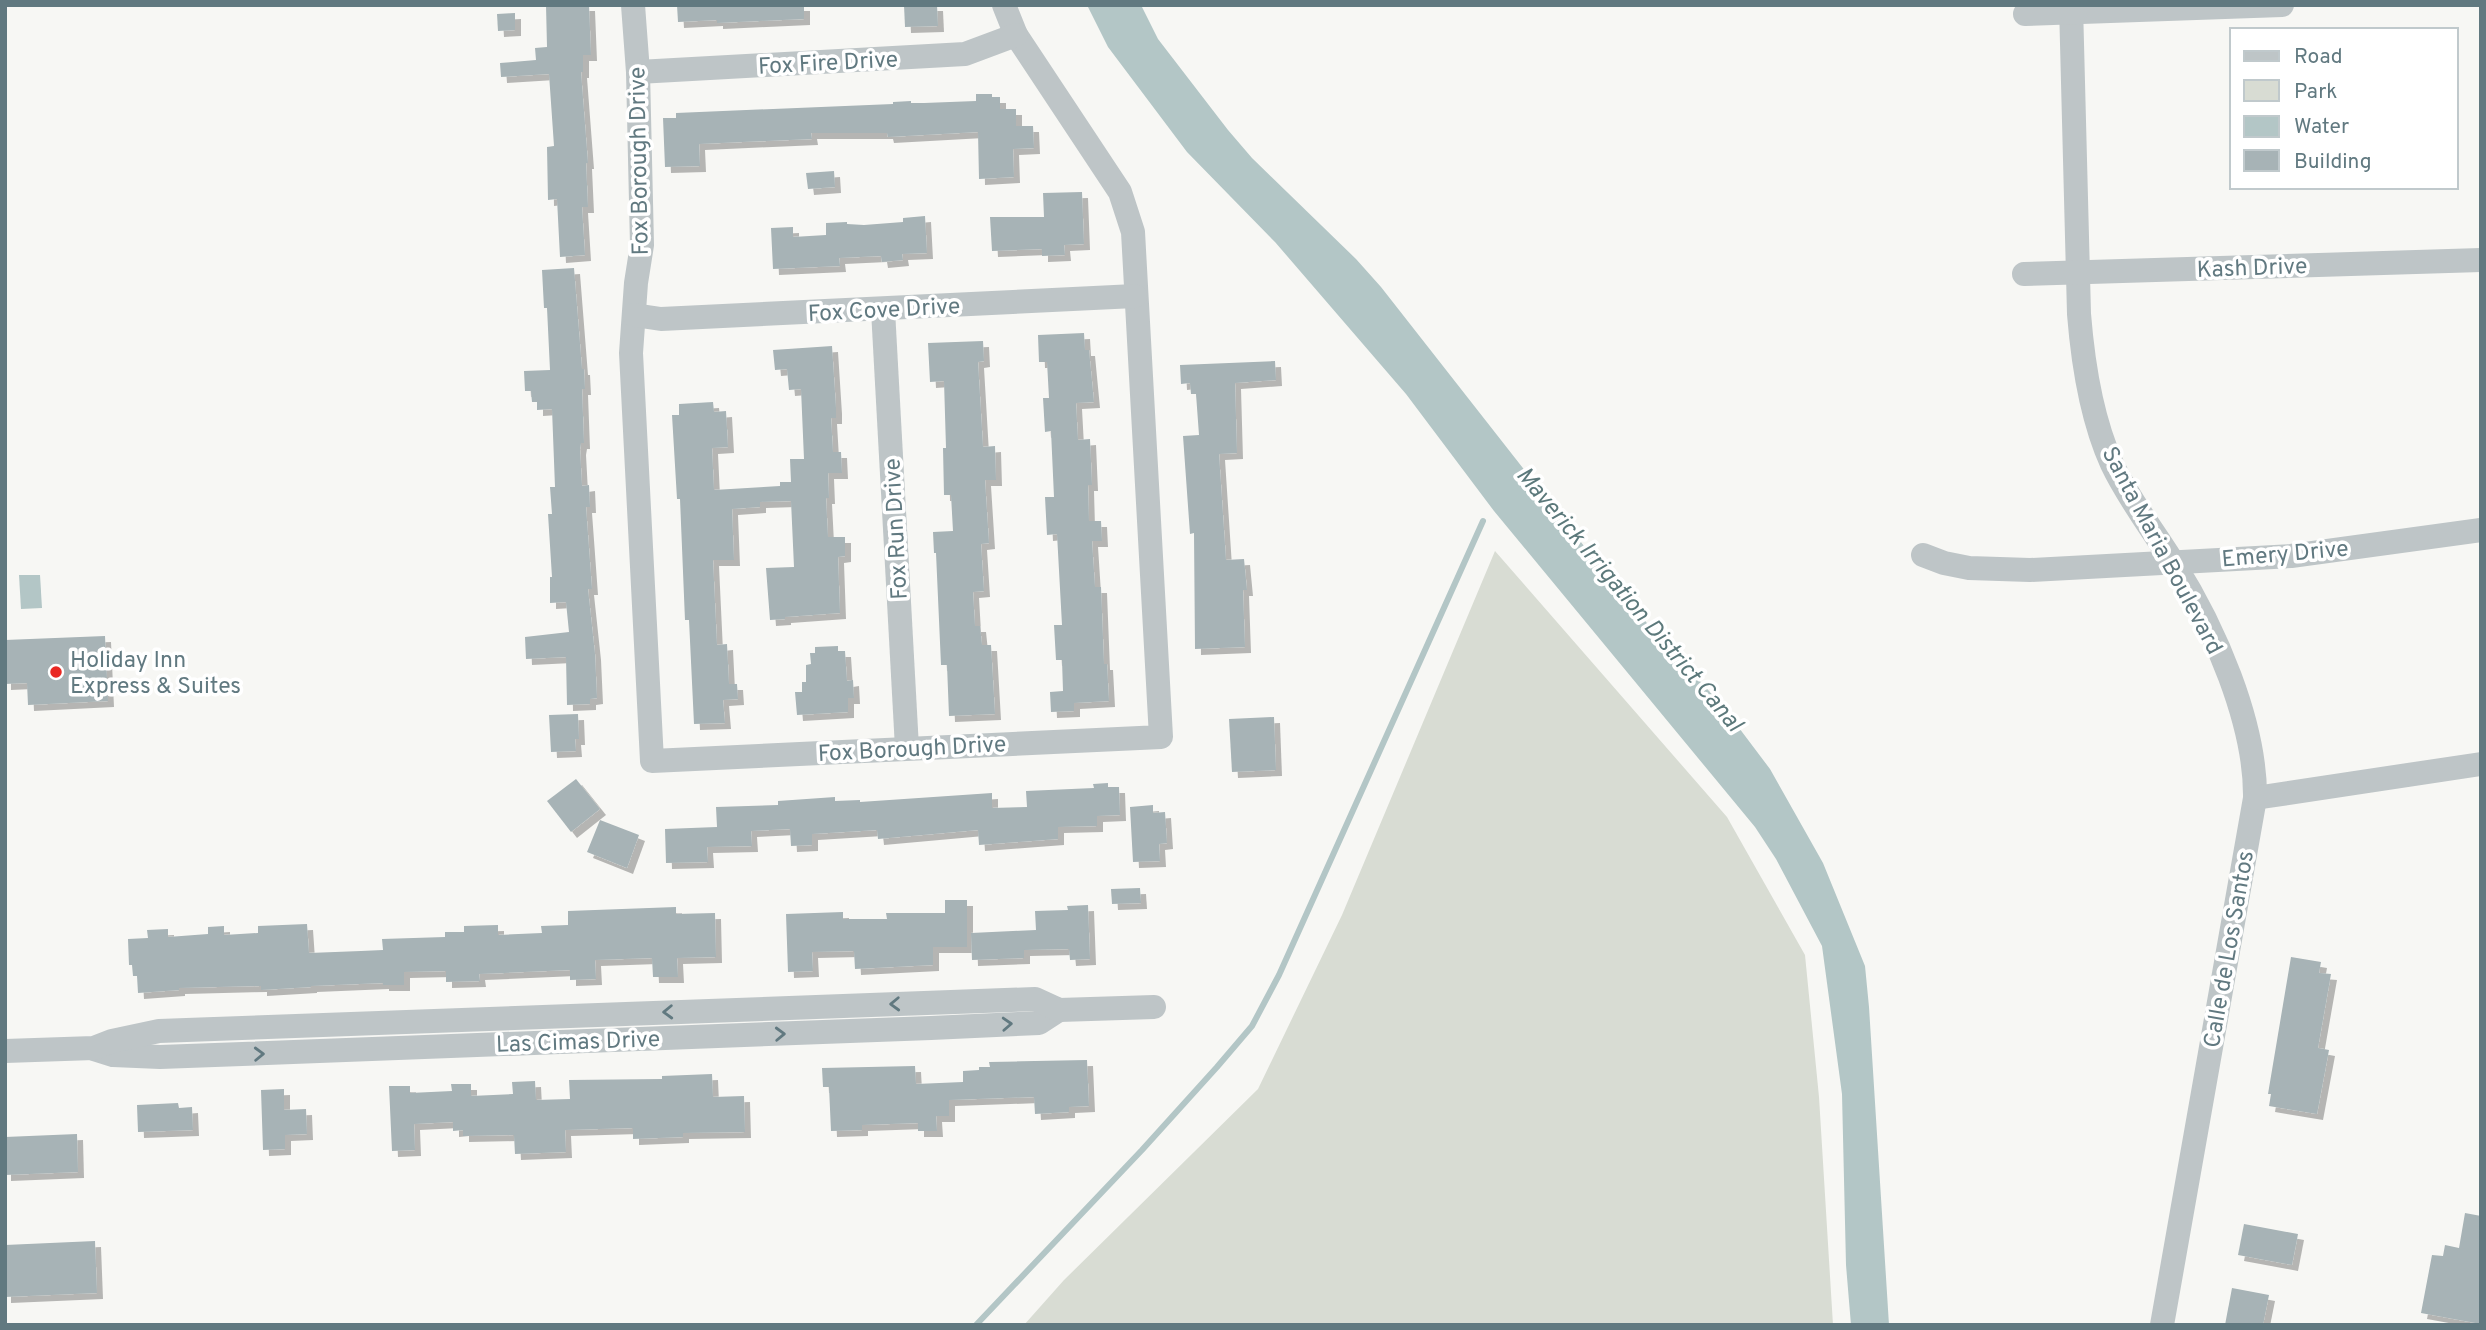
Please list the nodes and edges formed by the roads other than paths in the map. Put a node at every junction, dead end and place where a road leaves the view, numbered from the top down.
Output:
1 (633, 5) edge
2 (1004, 5) edge
3 (2282, 5) edge
4 (2071, 9) edge
5 (2025, 14) dead end
6 (1016, 35) junction
7 (638, 72) junction
8 (2481, 260) edge
9 (2077, 272) junction
10 (2024, 274) dead end
11 (1135, 296) junction
12 (883, 310) junction
13 (634, 315) junction
14 (2481, 530) edge
15 (1923, 555) dead end
16 (2174, 563) junction
17 (907, 748) junction
18 (2481, 764) edge
19 (2255, 798) junction
20 (930, 1002) junction
21 (823, 1006) junction
22 (1154, 1007) dead end
23 (726, 1010) junction
24 (1059, 1010) junction
25 (622, 1014) junction
26 (541, 1017) junction
27 (476, 1019) junction
28 (414, 1022) junction
29 (351, 1024) junction
30 (293, 1026) junction
31 (931, 1028) junction
32 (222, 1029) junction
33 (170, 1031) junction
34 (824, 1032) junction
35 (727, 1036) junction
36 (623, 1040) junction
37 (542, 1043) junction
38 (477, 1045) junction
39 (94, 1048) junction
40 (415, 1048) junction
41 (351, 1050) junction
42 (5, 1051) edge
43 (295, 1052) junction
44 (223, 1055) junction
45 (172, 1057) junction
46 (2162, 1325) edge

1 - 7 street, Fox Borough Drive
2 - 6 street, Fox Borough Drive
3 - 4 street
4 - 5 street
4 - 9 street, Santa Maria Boulevard
6 - 7 street, Fox Fire Drive
6 - 11 street, Fox Borough Drive
7 - 13 street, Fox Borough Drive
8 - 9 street, Kash Drive
9 - 10 street, Kash Drive
9 - 16 street, Santa Maria Boulevard
11 - 12 street, Fox Cove Drive
11 - 17 street, Fox Borough Drive
12 - 13 street, Fox Cove Drive
12 - 17 street, Fox Run Drive
13 - 17 street, Fox Borough Drive
14 - 16 street, Emery Drive
15 - 16 street, Emery Drive
16 - 19 street, Santa Maria Boulevard
18 - 19 street
19 - 46 street, Calle de Los Santos
20 -> 21 street, Las Cimas Drive
20 - 24 street, Las Cimas Drive
20 - 31 street
21 - 23 street, Las Cimas Drive
21 - 34 street
22 - 24 street, Las Cimas Drive
23 -> 25 street, Las Cimas Drive
23 - 35 street
31 -> 24 street, Las Cimas Drive
25 - 26 street, Las Cimas Drive
25 - 36 street
26 - 27 street, Las Cimas Drive
26 - 37 street
27 - 28 street, Las Cimas Drive
27 - 38 street
28 - 29 street, Las Cimas Drive
28 - 40 street
29 - 30 street, Las Cimas Drive
29 - 41 street
30 - 32 street, Las Cimas Drive
30 - 43 street
31 - 34 street, Las Cimas Drive
32 - 33 street, Las Cimas Drive
32 - 44 street
33 - 39 street, Las Cimas Drive
33 - 45 street
35 -> 34 street, Las Cimas Drive
35 - 36 street, Las Cimas Drive
36 - 37 street, Las Cimas Drive
37 - 38 street, Las Cimas Drive
38 - 40 street, Las Cimas Drive
39 - 42 street, Las Cimas Drive
39 - 45 street, Las Cimas Drive
40 - 41 street, Las Cimas Drive
41 - 43 street, Las Cimas Drive
44 -> 43 street, Las Cimas Drive
44 - 45 street, Las Cimas Drive

